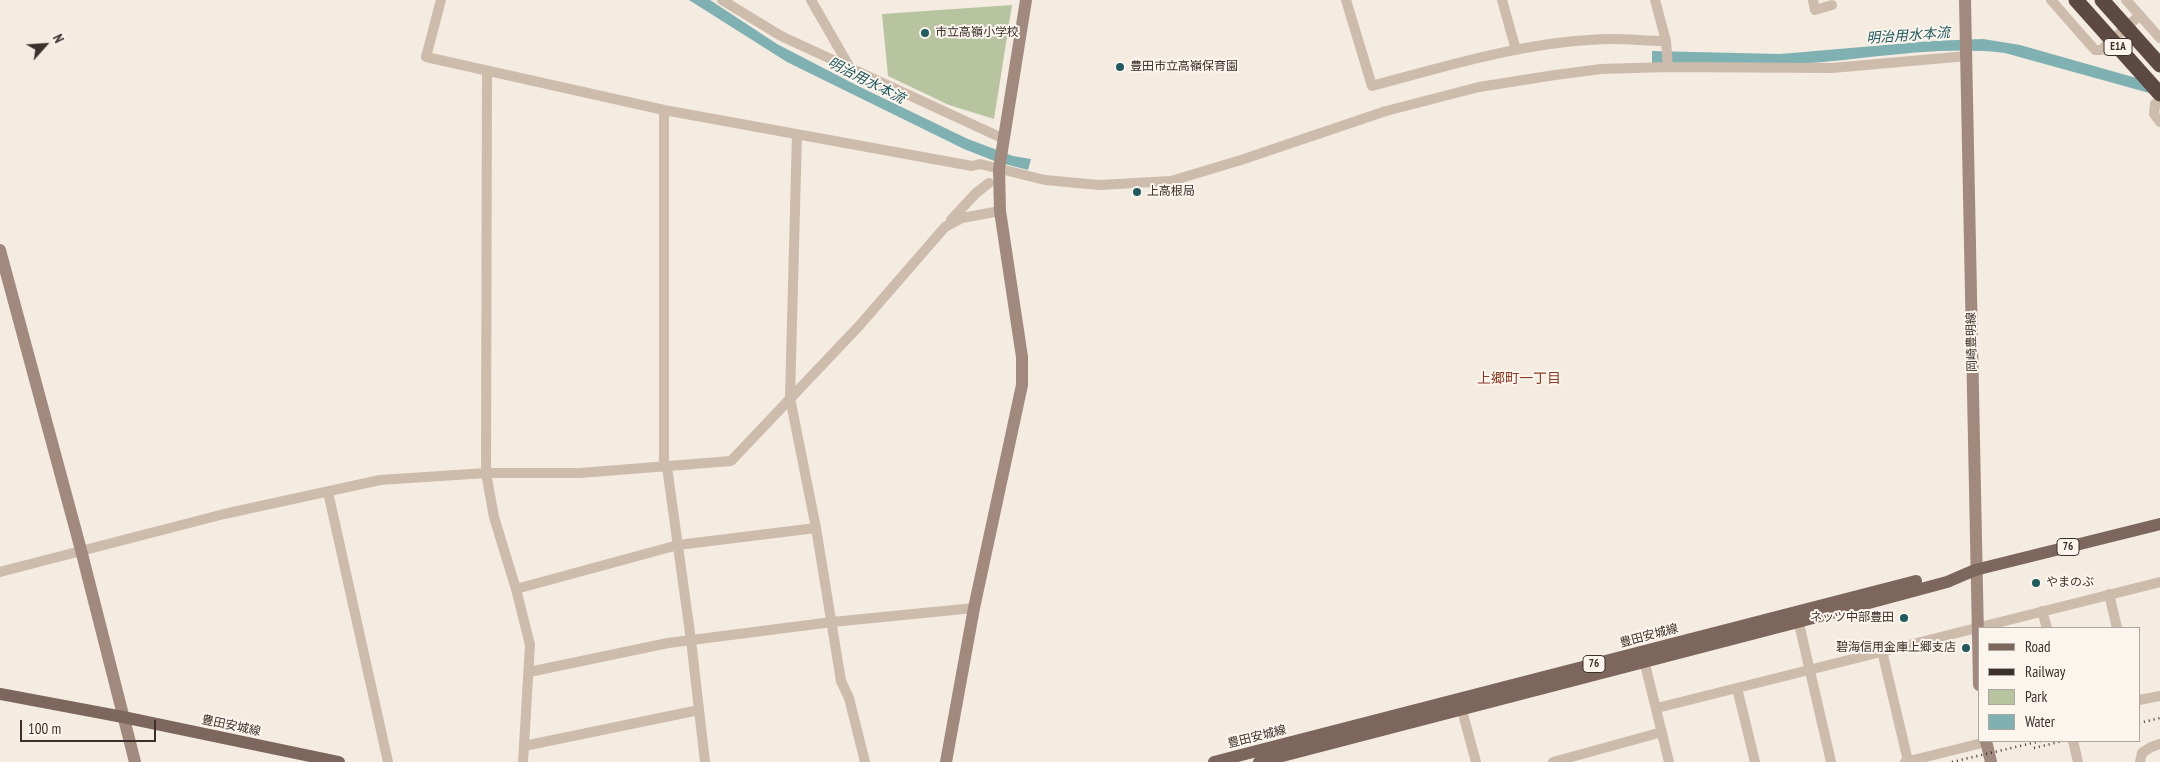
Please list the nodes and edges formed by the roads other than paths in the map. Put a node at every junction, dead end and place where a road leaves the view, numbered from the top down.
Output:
1 (441, 0) edge
2 (722, 0) edge
3 (811, 0) edge
4 (1026, 0) edge
5 (1346, 0) edge
6 (1502, 0) edge
7 (1655, 0) edge
8 (1812, 0) edge
9 (1965, 0) edge
10 (2051, 0) edge
11 (2076, 0) edge
12 (2102, 0) edge
13 (2126, 0) edge
14 (1832, 6) dead end
15 (2140, 15) junction
16 (2160, 38) edge
17 (1667, 45) junction
18 (1516, 50) junction
19 (1966, 54) junction
20 (1668, 65) junction
21 (2160, 65) edge
22 (849, 66) junction
23 (488, 72) junction
24 (2160, 94) edge
25 (2160, 104) edge
26 (664, 110) junction
27 (2160, 122) edge
28 (798, 134) junction
29 (1003, 145) junction
30 (999, 166) junction
31 (988, 183) dead end
32 (1000, 211) junction
33 (945, 227) junction
34 (0, 250) edge
35 (790, 398) junction
36 (666, 467) junction
37 (486, 473) junction
38 (328, 492) junction
39 (2160, 524) edge
40 (816, 528) junction
41 (678, 545) junction
42 (81, 550) junction
43 (1975, 570) junction
44 (0, 572) edge
45 (2160, 582) edge
46 (516, 589) junction
47 (2109, 594) junction
48 (974, 608) junction
49 (2042, 611) junction
50 (1797, 617) junction
51 (832, 622) junction
52 (1980, 627) edge
53 (2046, 627) edge
54 (2116, 627) edge
55 (1976, 628) junction
56 (691, 640) junction
57 (1882, 651) junction
58 (1644, 656) junction
59 (1978, 666) edge
60 (1808, 669) junction
61 (529, 672) junction
62 (1737, 688) junction
63 (0, 694) edge
64 (2160, 696) edge
65 (2140, 700) edge
66 (1460, 705) junction
67 (1657, 708) junction
68 (699, 710) junction
69 (123, 717) junction
70 (1662, 732) junction
71 (1986, 742) edge
72 (2073, 742) edge
73 (2160, 744) edge
74 (524, 746) junction
75 (1285, 754) edge
76 (135, 762) edge
77 (339, 762) edge
78 (388, 762) edge
79 (523, 762) edge
80 (705, 762) edge
81 (865, 762) edge
82 (946, 762) edge
83 (1214, 762) edge
84 (1259, 762) edge
85 (1476, 762) edge
86 (1553, 762) edge
87 (1669, 762) edge
88 (1754, 762) edge
89 (1830, 762) edge
90 (1907, 762) edge
91 (1991, 762) edge
92 (2078, 762) edge
93 (2140, 762) edge

1 - 23 street
2 - 22 street
3 - 22 street
4 - 29 street
5 - 18 street
6 - 18 street
7 - 17 street
8 - 14 street
9 - 19 street, 岡崎豊明線
10 - 15 street
11 - 24 highway, E1A, bridge
12 - 21 highway, E1A, bridge
13 - 15 street
15 - 16 street
17 - 18 street
17 - 20 street
19 - 20 street
19 - 43 street, 岡崎豊明線
20 - 30 street
22 - 29 street
23 - 26 street
23 - 37 street
25 - 27 street
26 - 28 street
26 - 36 street
28 - 30 street
28 - 35 street
29 - 30 street
30 - 32 street
31 - 33 street
32 - 33 street
32 - 48 street
33 - 35 street
34 - 42 street
35 - 36 street
35 - 40 street
36 - 37 street
36 - 41 street
37 - 38 street
37 - 46 street
38 - 42 street
38 - 78 street
39 - 43 main road, 豊田安城線 / 76
40 - 41 street
40 - 51 street
41 - 46 street
41 - 56 street
42 - 44 street
42 - 69 street
43 - 50 main road, 豊田安城線 / 76
43 - 55 street, 岡崎豊明線
45 - 47 street
46 - 61 street
47 - 49 street
47 - 54 street
48 - 51 street
48 - 82 street
49 - 52 street
49 - 53 street
50 - 58 main road, 豊田安城線 / 76
50 - 60 street
51 - 56 street
51 - 81 street
55 - 57 street
55 - 59 street, 岡崎豊明線
56 - 61 street
56 - 68 street
57 - 60 street
57 - 90 street
58 - 66 main road, 豊田安城線 / 76
58 - 67 street
60 - 62 street
60 - 89 street
61 - 74 street
62 - 67 street
62 - 88 street
63 - 69 main road, 豊田安城線
64 - 65 street
66 - 75 main road, 豊田安城線 / 76
66 - 85 street
67 - 70 street
68 - 74 street
68 - 80 street
69 - 76 street
69 - 77 main road, 豊田安城線
70 - 86 street
70 - 87 street
71 - 90 street
71 - 91 street
72 - 92 street
73 - 93 street
74 - 79 street
75 - 83 main road, 豊田安城線 / 76
75 - 84 main road, 豊田安城線 / 76

